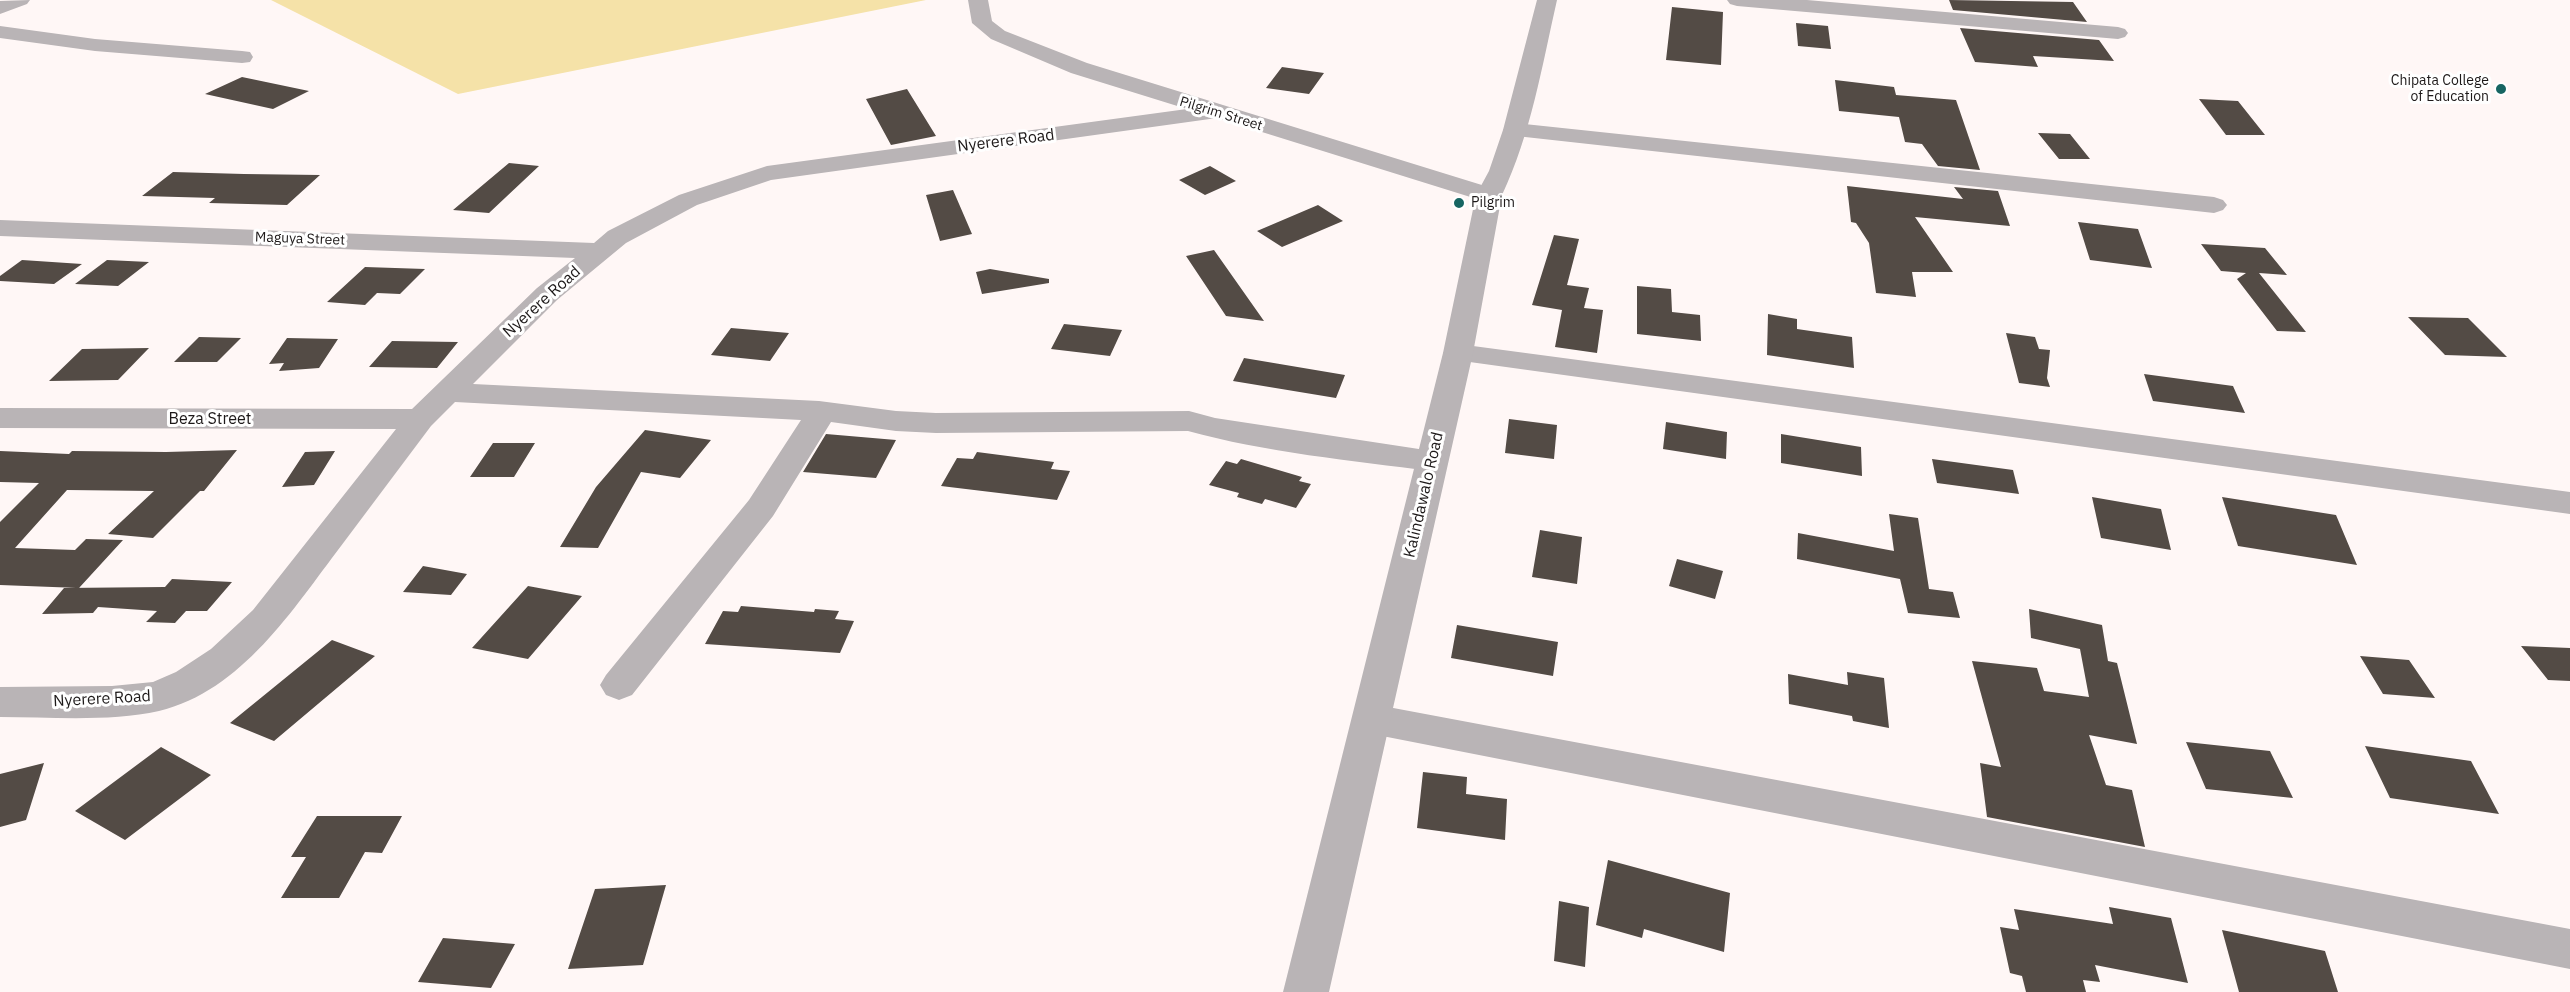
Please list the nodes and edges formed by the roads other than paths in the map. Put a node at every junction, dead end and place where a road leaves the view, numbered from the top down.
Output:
1 (20, 0) edge
2 (978, 0) edge
3 (1547, 0) edge
4 (1737, 0) edge
5 (0, 8) edge
6 (0, 32) edge
7 (2118, 33) dead end
8 (242, 57) dead end
9 (1214, 112) junction
10 (1515, 130) junction
11 (1489, 195) junction
12 (2214, 205) dead end
13 (0, 228) edge
14 (601, 251) junction
15 (1458, 353) junction
16 (447, 392) junction
17 (819, 411) junction
18 (0, 418) edge
19 (420, 419) junction
20 (1432, 461) junction
21 (2570, 503) edge
22 (618, 686) dead end
23 (0, 702) edge
24 (1372, 719) junction
25 (2570, 949) edge
26 (1306, 992) edge

1 - 5 street
2 - 9 street, Pilgrim Street
3 - 10 street, Kalindawalo Road
4 - 7 street
6 - 8 street
9 - 11 street, Pilgrim Street
9 - 14 street, Nyerere Road
10 - 11 street, Kalindawalo Road
10 - 12 street
11 - 15 street, Kalindawalo Road
13 - 14 street, Maguya Street
14 - 16 street, Nyerere Road
15 - 20 street, Kalindawalo Road
15 - 21 street
16 - 17 street
16 - 19 street, Nyerere Road
17 - 20 street
17 - 22 street
18 - 19 street, Beza Street
19 - 23 street, Nyerere Road
20 - 24 street, Kalindawalo Road
24 - 25 street
24 - 26 street, Kalindawalo Road

